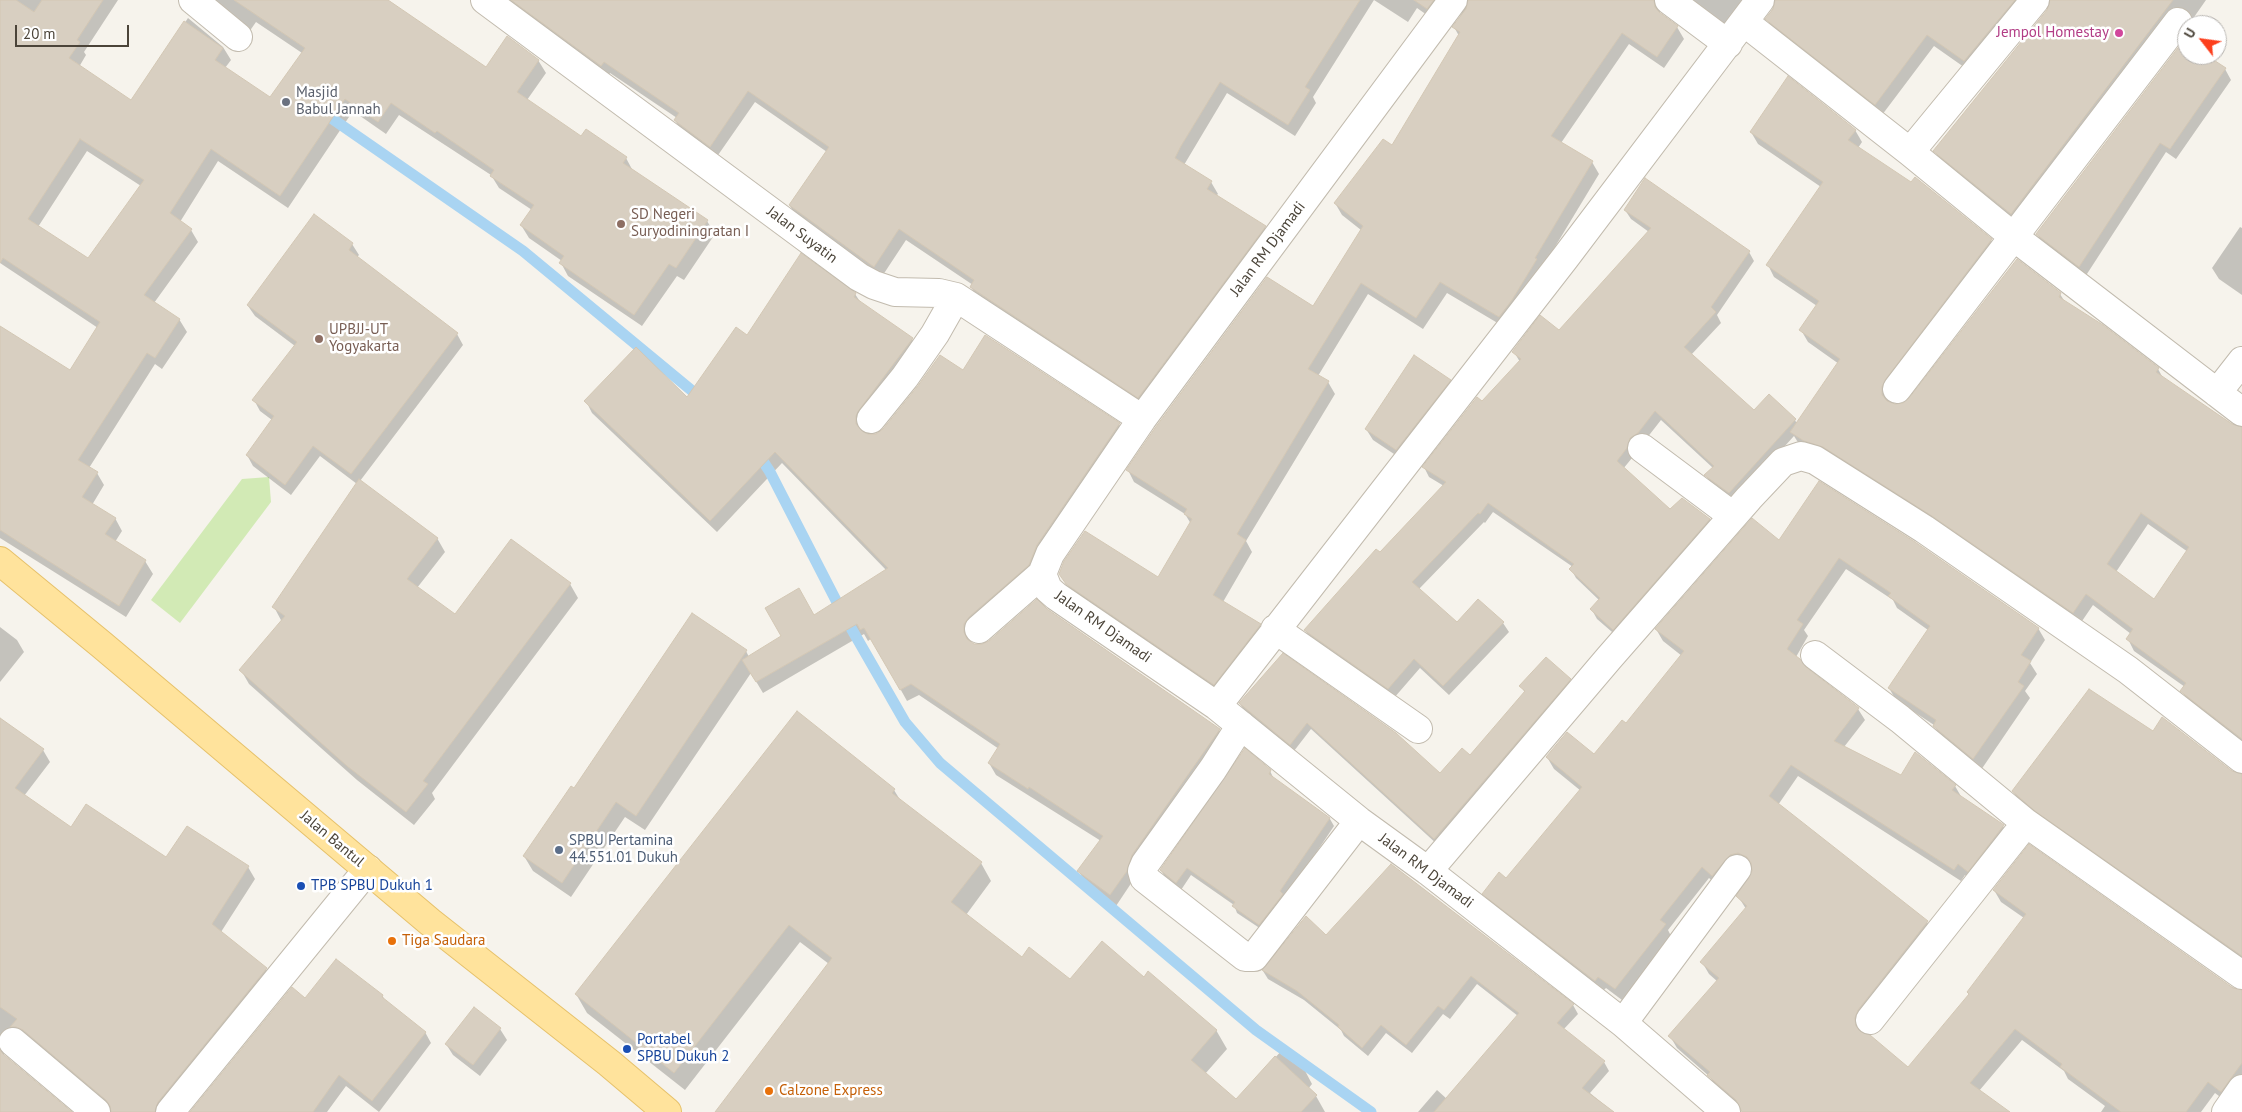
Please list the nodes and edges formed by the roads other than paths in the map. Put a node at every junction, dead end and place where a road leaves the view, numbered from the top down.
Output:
1 (193, 0) edge
2 (485, 0) edge
3 (1453, 0) edge
4 (1669, 0) edge
5 (1760, 0) edge
6 (2035, 0) edge
7 (1744, 22) junction
8 (2177, 23) edge
9 (238, 37) dead end
10 (1728, 44) junction
11 (1910, 152) junction
12 (2014, 237) junction
13 (956, 297) junction
14 (2242, 362) edge
15 (1897, 389) dead end
16 (2217, 393) junction
17 (2242, 412) edge
18 (871, 419) dead end
19 (1142, 419) junction
20 (1642, 448) dead end
21 (1733, 516) junction
22 (0, 561) edge
23 (1042, 574) junction
24 (980, 629) dead end
25 (1275, 629) junction
26 (1815, 655) dead end
27 (1217, 706) junction
28 (1241, 725) junction
29 (1418, 729) dead end
30 (2242, 759) edge
31 (1359, 821) junction
32 (2026, 823) junction
33 (368, 869) junction
34 (1736, 869) dead end
35 (1428, 871) junction
36 (2242, 974) edge
37 (1870, 1020) dead end
38 (1623, 1023) junction
39 (13, 1042) dead end
40 (2242, 1090) edge
41 (96, 1112) edge
42 (170, 1112) edge
43 (667, 1112) edge
44 (1726, 1112) edge
45 (2226, 1112) edge

1 - 9 street
2 - 13 street, Jalan Suyatin
3 - 19 street, Jalan RM Djamadi
4 - 10 street
5 - 7 street
6 - 11 street
7 - 10 street
7 - 11 street
8 - 12 street
10 - 25 street
11 - 12 street
12 - 15 street
12 - 16 street
13 - 18 street
13 - 19 street, Jalan Suyatin
14 - 16 street
16 - 17 street
19 - 23 street, Jalan RM Djamadi
20 - 21 street
21 - 30 street
21 - 35 street
22 - 33 main road, Jalan Bantul
23 - 24 street
23 - 27 street, Jalan RM Djamadi
25 - 27 street
25 - 29 street
26 - 32 street
27 - 28 street, Jalan RM Djamadi
28 - 31 street, Jalan RM Djamadi
28 - 31 street
31 - 35 street, Jalan RM Djamadi
32 - 36 street
32 - 37 street
33 - 42 street
33 - 43 main road, Jalan Bantul
34 - 38 street
35 - 38 street, Jalan RM Djamadi
38 - 44 street, Jalan RM Djamadi
39 - 41 street
40 - 45 street

